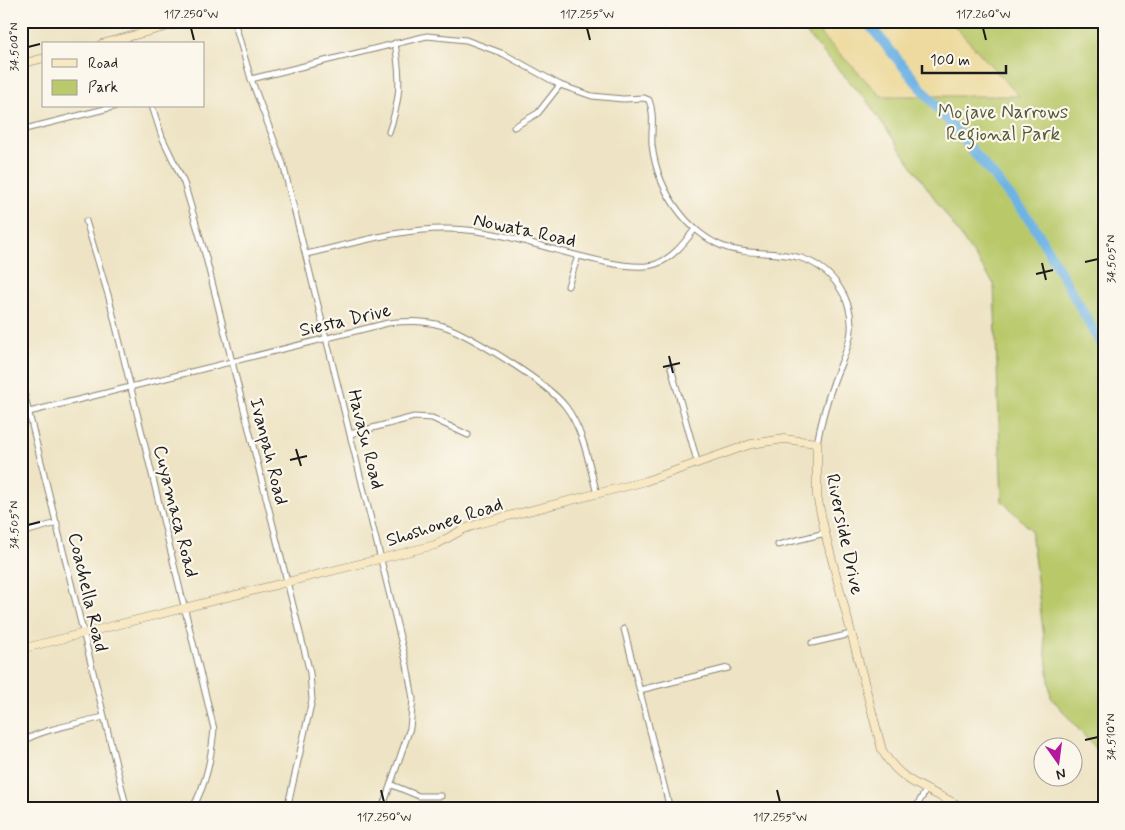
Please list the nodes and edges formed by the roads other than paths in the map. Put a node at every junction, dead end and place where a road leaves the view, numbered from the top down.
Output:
1 (188, 21) edge
2 (234, 21) edge
3 (109, 42) edge
4 (395, 43) junction
5 (42, 59) edge
6 (21, 64) edge
7 (250, 79) junction
8 (560, 86) junction
9 (109, 108) edge
10 (153, 108) edge
11 (514, 127) dead end
12 (21, 130) edge
13 (389, 132) dead end
14 (86, 221) dead end
15 (695, 229) junction
16 (306, 254) junction
17 (578, 256) junction
18 (568, 286) dead end
19 (326, 338) junction
20 (232, 362) junction
21 (671, 368) dead end
22 (21, 382) edge
23 (130, 387) junction
24 (29, 412) junction
25 (21, 414) edge
26 (350, 434) junction
27 (468, 435) dead end
28 (817, 443) junction
29 (697, 462) junction
30 (597, 494) junction
31 (57, 524) junction
32 (21, 532) edge
33 (825, 533) junction
34 (778, 545) dead end
35 (381, 559) junction
36 (288, 582) junction
37 (186, 608) junction
38 (624, 629) dead end
39 (84, 632) junction
40 (851, 634) junction
41 (812, 643) dead end
42 (21, 649) edge
43 (728, 668) dead end
44 (640, 690) junction
45 (103, 718) junction
46 (21, 743) edge
47 (392, 785) junction
48 (926, 790) junction
49 (441, 796) dead end
50 (127, 809) edge
51 (192, 809) edge
52 (287, 809) edge
53 (382, 809) edge
54 (670, 809) edge
55 (915, 809) edge
56 (964, 809) edge

1 - 3 street
2 - 7 street, Havasu Road
4 - 7 street
4 - 8 street
4 - 13 street
5 - 6 street
7 - 16 street, Havasu Road
8 - 11 street
8 - 15 street, Riverside Drive
9 - 12 street
10 - 20 street, Ivanpah Road
14 - 23 street, Cuyamaca Road
15 - 17 street, Nowata Road
15 - 28 street, Riverside Drive
16 - 17 street, Nowata Road
16 - 19 street, Havasu Road
17 - 18 street
19 - 20 street, Siesta Drive
19 - 26 street, Havasu Road
19 - 30 street, Siesta Drive
20 - 23 street, Siesta Drive
20 - 36 street, Ivanpah Road
21 - 29 street
22 - 24 street, Coachella Road
23 - 24 street, Siesta Drive
23 - 37 street, Cuyamaca Road
24 - 25 street, Siesta Drive
24 - 31 street, Coachella Road
26 - 27 street
26 - 35 street, Havasu Road
28 - 29 street, Shoshonee Road
28 - 33 street, Riverside Drive
29 - 30 street, Shoshonee Road
30 - 35 street, Shoshonee Road
31 - 32 street
31 - 39 street, Coachella Road
33 - 34 street
33 - 40 street, Riverside Drive
35 - 36 street, Shoshonee Road
35 - 47 street, Havasu Road
36 - 37 street, Shoshonee Road
36 - 52 street, Ivanpah Road
37 - 39 street, Shoshonee Road
37 - 51 street, Cuyamaca Road
38 - 44 street
39 - 42 street, Shoshonee Road
39 - 45 street, Coachella Road
40 - 41 street
40 - 48 street, Riverside Drive
43 - 44 street
44 - 54 street
45 - 46 street
45 - 50 street, Coachella Road
47 - 49 street
47 - 53 street, Havasu Road
48 - 55 street
48 - 56 street, Riverside Drive

